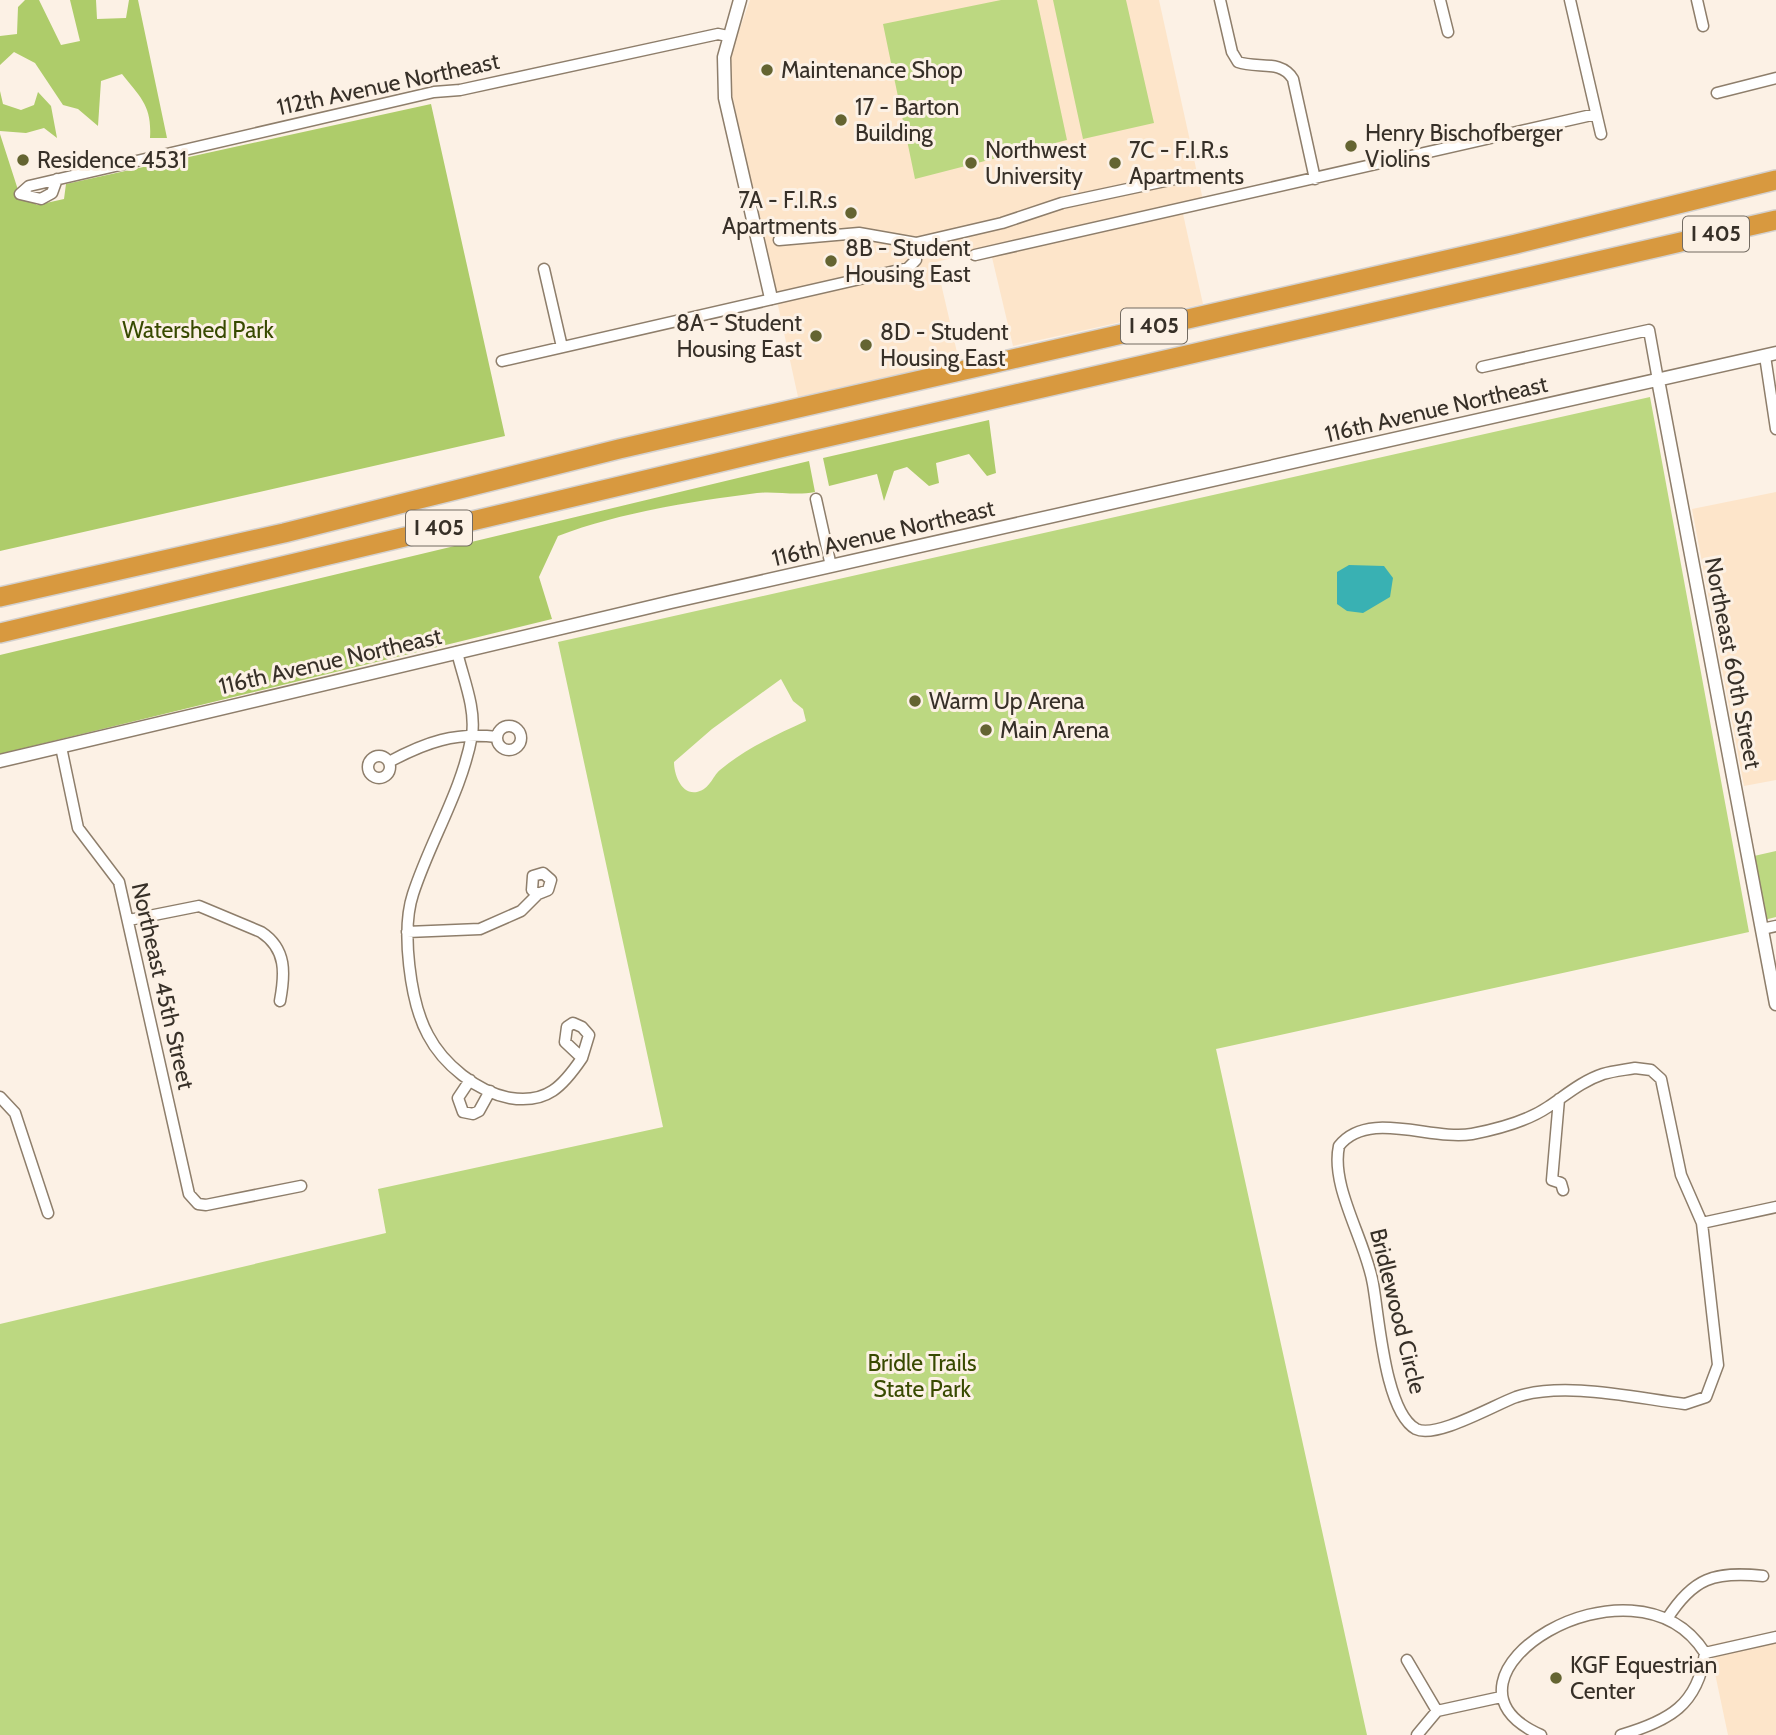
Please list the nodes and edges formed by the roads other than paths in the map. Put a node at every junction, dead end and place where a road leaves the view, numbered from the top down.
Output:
1 (740, 0) edge
2 (1220, 0) edge
3 (1440, 0) edge
4 (1570, 0) edge
5 (1698, 0) edge
6 (1703, 26) dead end
7 (1448, 32) dead end
8 (728, 36) junction
9 (1776, 78) edge
10 (1717, 93) dead end
11 (1596, 114) junction
12 (1601, 134) dead end
13 (1184, 177) dead end
14 (57, 179) dead end
15 (1315, 179) junction
16 (1776, 180) edge
17 (1776, 220) edge
18 (779, 240) dead end
19 (916, 243) junction
20 (975, 255) dead end
21 (544, 269) dead end
22 (771, 298) junction
23 (562, 347) junction
24 (1771, 354) edge
25 (502, 361) dead end
26 (1482, 367) dead end
27 (1658, 380) junction
28 (1776, 429) edge
29 (816, 499) dead end
30 (831, 566) junction
31 (0, 597) edge
32 (0, 634) edge
33 (457, 652) junction
34 (472, 734) junction
35 (497, 737) dead end
36 (61, 747) junction
37 (0, 761) edge
38 (389, 762) dead end
39 (538, 894) dead end
40 (129, 920) junction
41 (1776, 926) edge
42 (1762, 929) junction
43 (407, 932) junction
44 (280, 1002) dead end
45 (1776, 1004) edge
46 (582, 1058) dead end
47 (480, 1086) junction
48 (0, 1097) edge
49 (1559, 1099) junction
50 (301, 1186) dead end
51 (1563, 1191) dead end
52 (1776, 1207) edge
53 (48, 1213) dead end
54 (1702, 1223) junction
55 (1763, 1576) dead end
56 (1667, 1619) junction
57 (1776, 1637) edge
58 (1705, 1653) junction
59 (1407, 1660) dead end
60 (1501, 1697) junction
61 (1437, 1711) junction
62 (1417, 1735) edge
63 (1541, 1735) edge
64 (1622, 1735) edge

1 - 8 street
2 - 15 street
3 - 7 street
4 - 11 street
5 - 6 street
8 - 14 street, 112th Avenue Northeast
8 - 22 street
9 - 10 street
11 - 12 street
11 - 15 street
13 - 19 street
15 - 20 street
16 - 31 highway, I 405
17 - 32 highway, I 405
18 - 19 street
19 - 22 street
21 - 23 street
22 - 23 street
23 - 25 street
24 - 27 street, 116th Avenue Northeast
24 - 28 street
26 - 27 street, Northeast 60th Street
27 - 30 street, 116th Avenue Northeast
27 - 42 street, Northeast 60th Street
29 - 30 street
30 - 33 street, 116th Avenue Northeast
33 - 34 street
33 - 36 street, 116th Avenue Northeast
34 - 35 street
34 - 38 street
34 - 43 street
36 - 37 street, 116th Avenue Northeast
36 - 40 street, Northeast 45th Street
39 - 43 street
40 - 44 street
40 - 50 street, Northeast 45th Street
41 - 42 street
42 - 45 street, Northeast 60th Street
43 - 47 street
46 - 47 street
47 - 47 street
48 - 53 street
49 - 51 street
49 - 54 street, Bridlewood Circle
49 - 54 street, Bridlewood Circle
52 - 54 street
55 - 56 street
56 - 58 street
56 - 60 street
57 - 58 street
58 - 64 street
59 - 61 street
60 - 61 street
60 - 63 street
61 - 62 street

